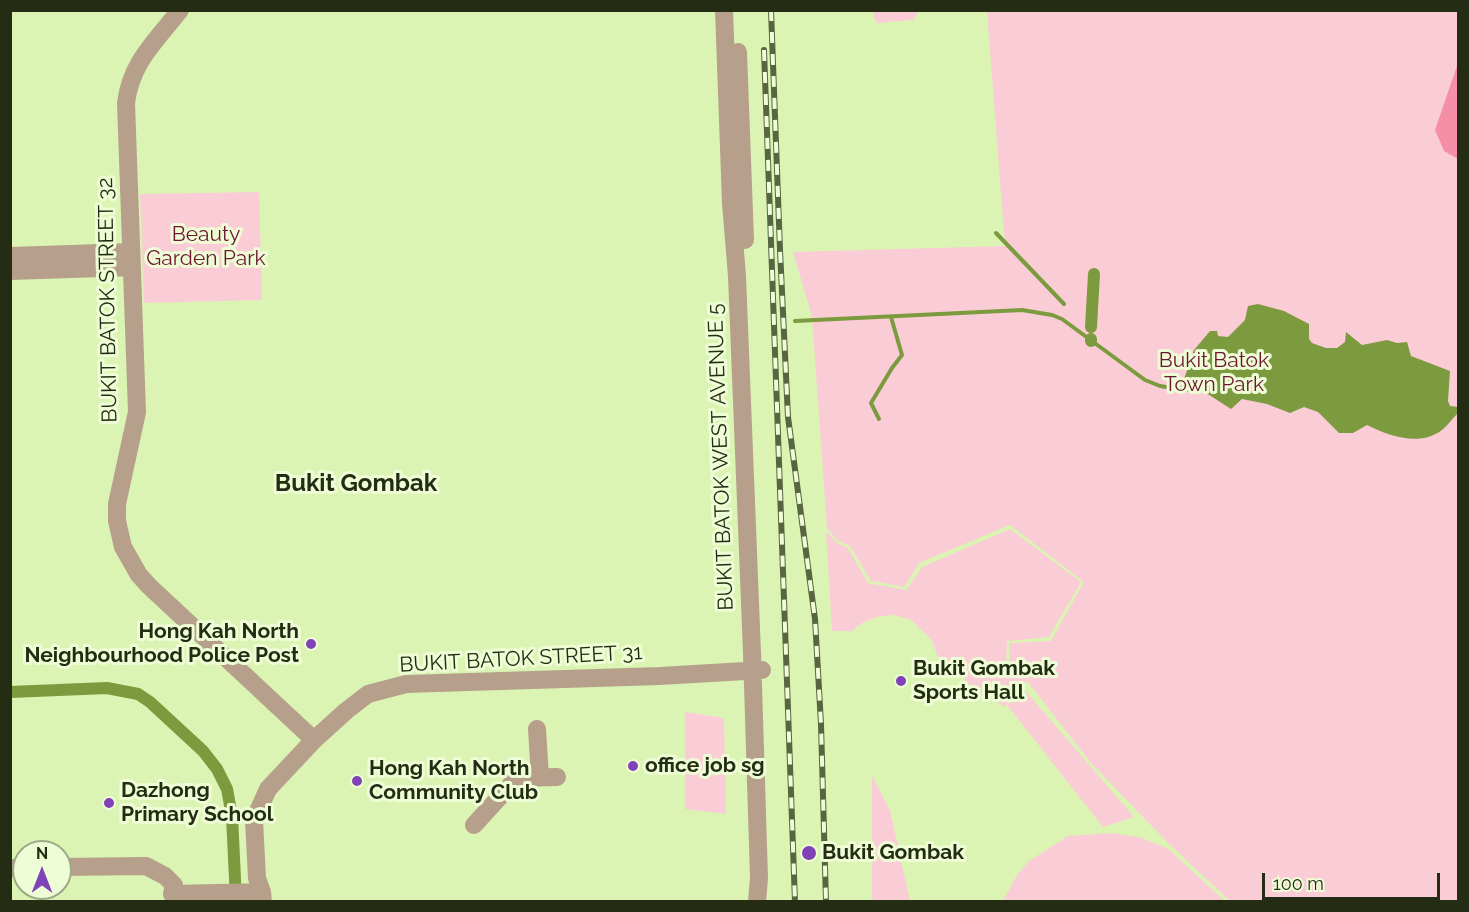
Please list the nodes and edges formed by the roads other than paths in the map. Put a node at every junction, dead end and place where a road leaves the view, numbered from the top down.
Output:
1 (180, 10) edge
2 (724, 10) edge
3 (736, 10) edge
4 (10, 255) edge
5 (132, 260) junction
6 (64, 261) junction
7 (10, 271) edge
8 (758, 670) junction
9 (537, 729) dead end
10 (314, 740) junction
11 (474, 825) dead end
12 (72, 867) edge
13 (251, 893) edge
14 (175, 898) edge
15 (757, 902) edge
16 (768, 902) edge

1 - 5 street, BUKIT BATOK STREET 32
2 - 8 street, BUKIT BATOK WEST AVENUE 5
3 - 8 street, BUKIT BATOK WEST AVENUE 5
4 - 6 street
5 - 6 street
5 - 10 street, BUKIT BATOK STREET 32
6 - 7 street
8 - 10 street, BUKIT BATOK STREET 31
8 - 15 street, BUKIT BATOK WEST AVENUE 5
8 - 16 street, BUKIT BATOK WEST AVENUE 5
9 - 11 street
10 - 13 street, BUKIT BATOK STREET 31
12 - 14 street
13 - 14 street

